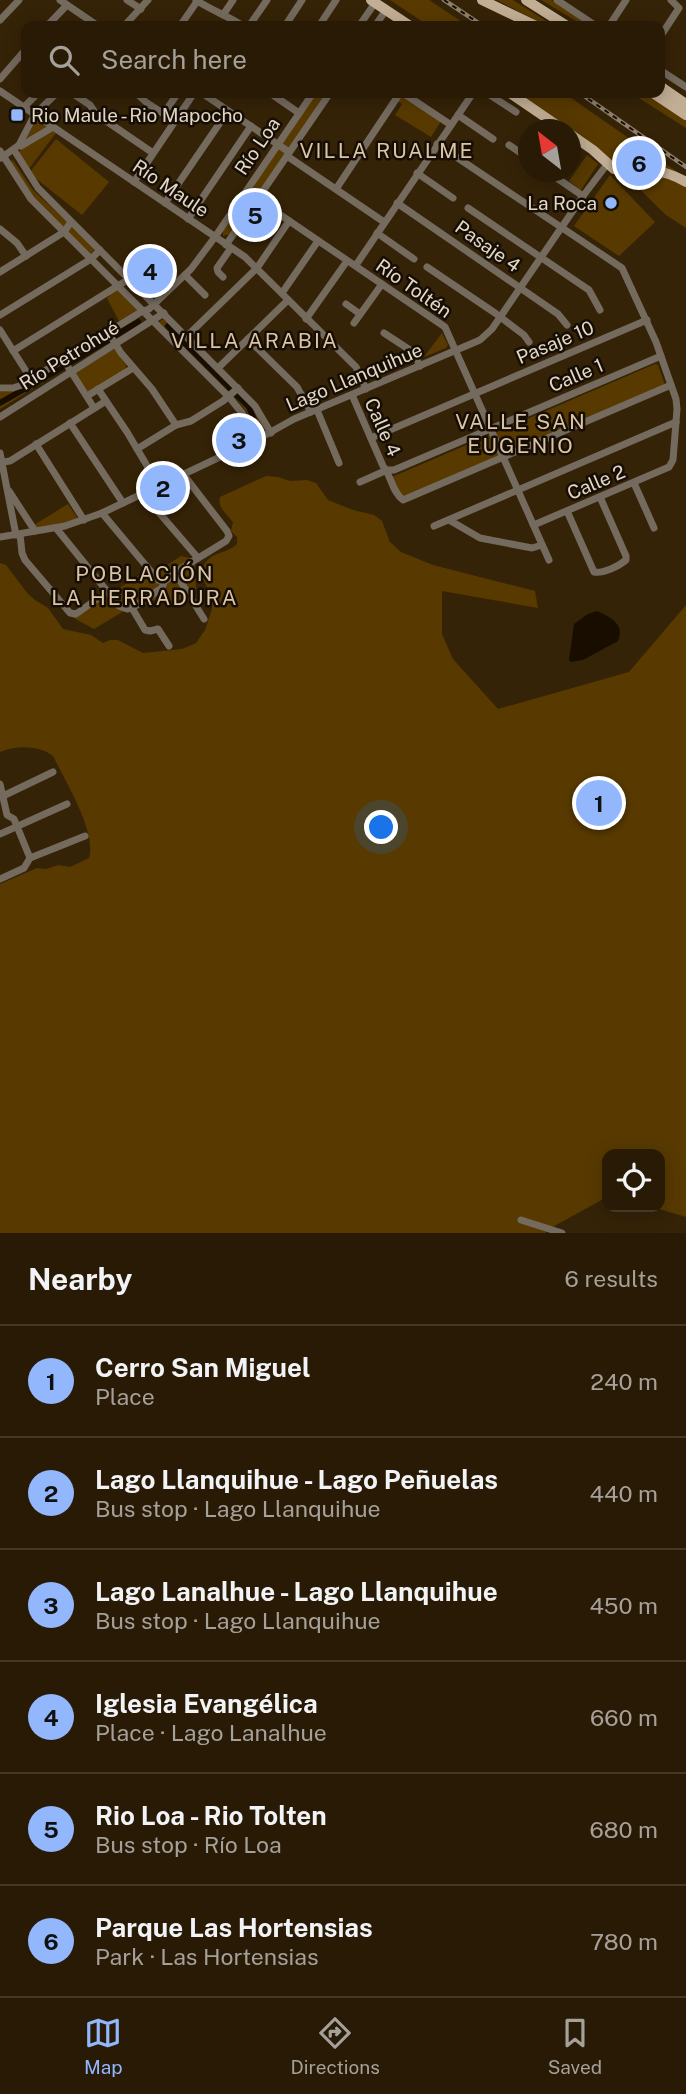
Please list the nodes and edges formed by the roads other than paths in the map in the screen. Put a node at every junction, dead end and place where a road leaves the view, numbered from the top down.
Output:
1 (19, 0) edge
2 (127, 0) edge
3 (148, 0) edge
4 (197, 0) edge
5 (233, 0) edge
6 (267, 0) edge
7 (302, 0) edge
8 (336, 0) edge
9 (526, 0) edge
10 (557, 0) edge
11 (626, 0) edge
12 (671, 0) edge
13 (373, 1) edge
14 (64, 2) edge
15 (485, 2) edge
16 (141, 9) junction
17 (386, 10) junction
18 (223, 15) junction
19 (0, 20) edge
20 (51, 21) edge
21 (92, 21) edge
22 (129, 21) edge
23 (183, 21) edge
24 (228, 21) edge
25 (252, 21) edge
26 (288, 21) edge
27 (322, 21) edge
28 (362, 21) edge
29 (378, 21) edge
30 (402, 21) edge
31 (525, 21) edge
32 (559, 21) edge
33 (588, 21) edge
34 (612, 21) edge
35 (665, 29) edge
36 (21, 54) edge
37 (665, 73) edge
38 (0, 79) edge
39 (686, 87) edge
40 (665, 89) edge
41 (0, 91) edge
42 (33, 98) edge
43 (52, 98) edge
44 (80, 98) edge
45 (143, 98) edge
46 (174, 98) edge
47 (191, 98) edge
48 (209, 98) edge
49 (277, 98) edge
50 (310, 98) edge
51 (327, 98) edge
52 (399, 98) edge
53 (410, 98) edge
54 (469, 98) edge
55 (495, 98) edge
56 (517, 98) edge
57 (660, 98) edge
58 (686, 104) edge
59 (24, 107) junction
60 (228, 111) junction
61 (516, 112) dead end
62 (164, 113) junction
63 (299, 113) junction
64 (35, 114) junction
65 (457, 115) junction
66 (686, 115) edge
67 (548, 119) edge
68 (175, 121) junction
69 (451, 125) junction
70 (251, 126) junction
71 (53, 127) junction
72 (492, 139) dead end
73 (581, 142) edge
74 (278, 144) junction
75 (437, 144) junction
76 (509, 145) dead end
77 (14, 150) junction
78 (518, 151) edge
79 (153, 153) junction
80 (288, 154) junction
81 (1, 155) edge
82 (611, 166) junction
83 (417, 173) junction
84 (134, 181) junction
85 (563, 182) edge
86 (686, 183) edge
87 (336, 189) junction
88 (583, 196) junction
89 (453, 198) dead end
90 (257, 200) junction
91 (165, 203) junction
92 (397, 203) junction
93 (468, 208) dead end
94 (188, 219) junction
95 (71, 222) junction
96 (289, 222) junction
97 (384, 222) junction
98 (561, 227) junction
99 (0, 229) edge
100 (64, 232) junction
101 (377, 233) junction
102 (215, 237) junction
103 (318, 241) junction
104 (228, 246) junction
105 (100, 250) junction
106 (26, 256) junction
107 (541, 257) junction
108 (91, 259) junction
109 (414, 259) dead end
110 (347, 261) junction
111 (356, 265) junction
112 (427, 267) dead end
113 (257, 268) junction
114 (0, 272) edge
115 (185, 275) junction
116 (223, 277) dead end
117 (129, 279) junction
118 (382, 284) junction
119 (119, 286) junction
120 (520, 288) junction
121 (205, 295) dead end
122 (285, 296) junction
123 (155, 304) junction
124 (346, 304) dead end
125 (600, 310) dead end
126 (145, 312) junction
127 (164, 313) junction
128 (360, 314) junction
129 (0, 315) edge
130 (500, 317) junction
131 (306, 319) junction
132 (154, 320) junction
133 (647, 320) junction
134 (354, 323) dead end
135 (567, 325) dead end
136 (0, 330) edge
137 (108, 332) junction
138 (384, 333) dead end
139 (187, 337) junction
140 (248, 339) junction
141 (529, 342) dead end
142 (116, 344) junction
143 (456, 350) junction
144 (13, 351) junction
145 (661, 356) junction
146 (63, 359) junction
147 (420, 366) junction
148 (133, 368) junction
149 (218, 368) junction
150 (72, 372) junction
151 (31, 379) junction
152 (671, 385) junction
153 (0, 388) edge
154 (238, 388) junction
155 (98, 389) junction
156 (366, 389) junction
157 (475, 393) junction
158 (352, 395) junction
159 (87, 396) junction
160 (229, 397) junction
161 (106, 401) junction
162 (94, 408) junction
163 (314, 411) junction
164 (0, 417) edge
165 (676, 422) junction
166 (70, 423) junction
167 (176, 425) junction
168 (490, 429) junction
169 (271, 433) junction
170 (370, 438) junction
171 (258, 439) junction
172 (36, 444) junction
173 (137, 449) junction
174 (0, 453) edge
175 (503, 458) junction
176 (3, 462) junction
177 (339, 463) dead end
178 (387, 470) junction
179 (183, 474) junction
180 (360, 482) dead end
181 (634, 483) junction
182 (6, 486) junction
183 (159, 486) junction
184 (517, 491) junction
185 (143, 494) junction
186 (600, 497) junction
187 (123, 503) junction
188 (567, 511) junction
189 (102, 513) junction
190 (84, 520) junction
191 (449, 520) junction
192 (533, 524) junction
193 (434, 526) dead end
194 (55, 528) junction
195 (654, 528) dead end
196 (35, 531) junction
197 (18, 534) junction
198 (0, 537) edge
199 (542, 545) junction
200 (198, 558) junction
201 (549, 560) dead end
202 (176, 574) junction
203 (164, 582) junction
204 (108, 591) junction
205 (132, 608) junction
206 (204, 619) dead end
207 (169, 646) dead end
208 (53, 772) dead end
209 (0, 784) edge
210 (3, 796) junction
211 (67, 804) dead end
212 (3, 815) edge
213 (17, 826) junction
214 (0, 834) edge
215 (85, 836) dead end
216 (30, 858) junction
217 (0, 879) edge
218 (521, 1220) dead end
219 (562, 1233) edge

1 - 19 street
2 - 16 street
3 - 16 street
4 - 18 street
4 - 23 street
5 - 18 street
6 - 25 street
7 - 26 street
8 - 27 street
9 - 32 main road
10 - 33 street
11 - 34 street
12 - 35 street
13 - 17 main road
13 - 28 street
14 - 20 street
14 - 21 street
15 - 31 main road
16 - 22 street
17 - 29 street
17 - 30 main road
18 - 24 street
36 - 38 street
37 - 39 street
40 - 58 main road
41 - 59 street, Río Maule
42 - 59 street
43 - 64 street
44 - 79 street
45 - 62 street
46 - 62 street
47 - 68 street
48 - 60 street
49 - 63 street
50 - 63 street, Río Loa
51 - 80 street, Río Loa
52 - 87 street
53 - 69 street
54 - 65 street
55 - 61 street
56 - 67 main road
57 - 66 main road
59 - 64 street, Río Maule
60 - 70 street
60 - 91 street
62 - 68 street
63 - 74 street, Río Loa
64 - 71 street, Río Maule
64 - 77 street
65 - 69 street
65 - 72 street
68 - 79 street
69 - 75 street
70 - 74 street
70 - 94 street
71 - 77 street
71 - 84 street, Río Maule
73 - 82 main road
74 - 80 street
74 - 102 street, Río Loa
75 - 83 street
75 - 98 street
76 - 78 street
77 - 81 street
77 - 95 street
79 - 84 street
80 - 87 street
80 - 90 street, Río Loa
81 - 100 street
82 - 86 main road
82 - 88 street, Lago Llanquihue
83 - 89 street
83 - 92 street
84 - 91 street, Río Maule
85 - 88 street
87 - 97 street
88 - 98 street, Lago Llanquihue
90 - 96 street, Río Toltén
90 - 104 street, Río Loa
91 - 94 street, Río Maule
92 - 97 street
92 - 120 street, Pasaje 4
93 - 107 street
94 - 102 street, Río Maule
95 - 100 street
95 - 105 street
96 - 103 street, Río Toltén
96 - 113 street
97 - 101 street
98 - 107 street, Lago Llanquihue
98 - 133 street
99 - 106 street
100 - 106 street
100 - 108 street
101 - 109 street
101 - 111 street
102 - 104 street, Río Maule
102 - 115 street, Río Loa
103 - 110 street, Río Toltén
103 - 122 street
104 - 113 street, Río Maule
104 - 116 street, Río Loa
105 - 108 street
105 - 117 street
106 - 114 street
107 - 120 street, Lago Llanquihue
107 - 125 street
108 - 119 street
108 - 129 street
110 - 111 street, Río Toltén
110 - 131 street
111 - 118 street, Río Toltén
112 - 130 street
113 - 122 street, Río Maule
113 - 139 street
115 - 121 street
115 - 123 street, Río Loa
117 - 119 street
117 - 123 street
118 - 128 street
118 - 143 street, Río Toltén
119 - 126 street
119 - 144 street
120 - 130 street, Lago Llanquihue
120 - 135 street, Pasaje 4
122 - 131 street, Río Maule
122 - 140 street
123 - 126 street, Río Loa
123 - 127 street
124 - 128 street
126 - 132 street
126 - 137 street, Río Petrohué
127 - 132 street
127 - 139 street
128 - 134 street
130 - 141 street
130 - 143 street, Lago Llanquihue
131 - 156 street, Río Maule
132 - 142 street, Río Petrohué
132 - 160 street
133 - 145 street
133 - 157 street, Pasaje 10
136 - 144 street
137 - 142 street
137 - 146 street, Río Petrohué
138 - 147 street
139 - 149 street
140 - 149 street
140 - 163 street
142 - 148 street
142 - 150 street, Río Petrohué
143 - 147 street, Lago Llanquihue
143 - 157 street, Río Toltén
144 - 151 street
145 - 152 street
145 - 168 street, Calle 1
146 - 150 street
146 - 151 street, Río Petrohué
147 - 156 street, Lago Llanquihue
148 - 155 street
148 - 167 street
149 - 154 street
150 - 159 street
150 - 164 street, Río Petrohué
151 - 153 street, Río Petrohué
152 - 165 street
152 - 175 street
154 - 160 street
154 - 169 street
155 - 159 street
155 - 161 street
156 - 158 street, Lago Llanquihue
157 - 168 street, Río Toltén
157 - 170 street, Pasaje 10
158 - 163 street, Lago Llanquihue
158 - 170 street, Calle 4
159 - 162 street
160 - 167 street
160 - 171 street
161 - 162 street
161 - 173 street
162 - 166 street
163 - 169 street, Lago Llanquihue
163 - 177 street
165 - 181 street, Calle 2
165 - 184 street
166 - 172 street
166 - 187 street
167 - 173 street
168 - 175 street, Río Toltén
168 - 178 street, Calle 1
169 - 171 street, Lago Llanquihue
170 - 178 street, Calle 4
171 - 179 street, Lago Llanquihue
172 - 176 street
172 - 190 street
173 - 183 street
174 - 176 street
175 - 178 street, Calle 4
175 - 184 street, Río Toltén
176 - 182 street
178 - 180 street, Calle 1
179 - 183 street, Lago Llanquihue
179 - 200 street
181 - 186 street, Calle 2
181 - 195 street
182 - 196 street
182 - 197 street
183 - 185 street, Lago Llanquihue
184 - 191 street
184 - 192 street, Río Toltén
185 - 187 street, Lago Llanquihue
185 - 200 street
186 - 188 street, Calle 2
186 - 188 street
187 - 189 street, Lago Llanquihue
188 - 192 street, Calle 2
189 - 190 street, Lago Llanquihue
189 - 203 street
190 - 194 street, Lago Llanquihue
191 - 193 street
191 - 199 street
192 - 199 street, Río Toltén
194 - 196 street, Lago Llanquihue
194 - 204 street
196 - 197 street, Lago Llanquihue
197 - 198 street, Lago Llanquihue
197 - 204 street
199 - 201 street, Río Toltén
200 - 202 street
202 - 203 street
202 - 206 street
203 - 205 street
204 - 205 street
205 - 207 street
208 - 210 street
209 - 210 street
210 - 212 street
211 - 213 street
212 - 213 street
213 - 214 street
213 - 216 street
215 - 216 street
216 - 217 street
218 - 219 street

